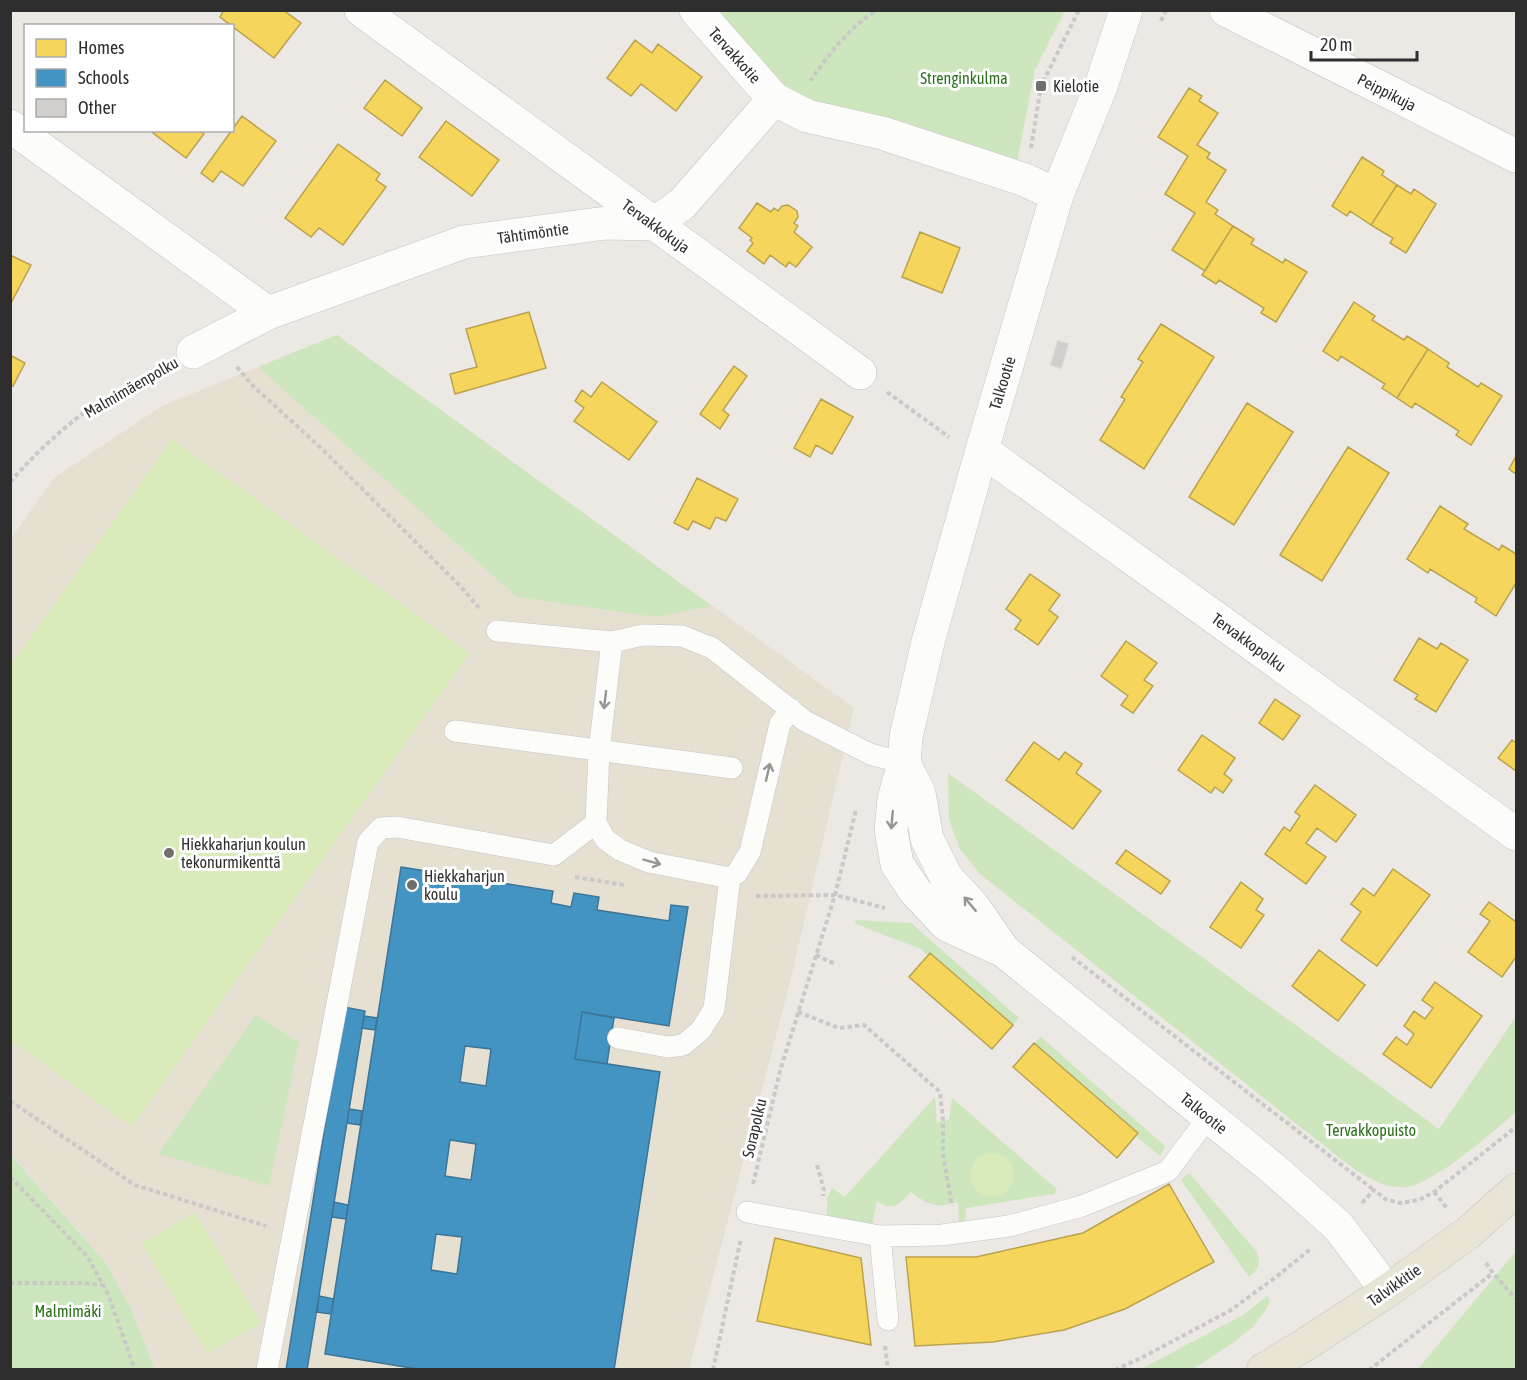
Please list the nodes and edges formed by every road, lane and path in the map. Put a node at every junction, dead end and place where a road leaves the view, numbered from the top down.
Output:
1 (362, 10) edge
2 (696, 10) edge
3 (877, 10) edge
4 (1070, 10) edge
5 (1126, 10) edge
6 (1166, 10) edge
7 (1226, 10) edge
8 (1078, 12) dead end
9 (1161, 21) dead end
10 (784, 104) junction
11 (10, 126) edge
12 (1516, 156) edge
13 (1057, 195) junction
14 (654, 224) junction
15 (268, 313) junction
16 (205, 346) junction
17 (860, 373) joint
18 (967, 445) junction
19 (10, 482) edge
20 (497, 631) joint
21 (612, 642) junction
22 (790, 709) junction
23 (455, 731) dead end
24 (599, 750) junction
25 (904, 763) junction
26 (732, 768) dead end
27 (596, 823) junction
28 (1516, 834) edge
29 (729, 878) junction
30 (835, 895) dead end
31 (1065, 952) dead end
32 (816, 955) junction
33 (835, 964) dead end
34 (798, 1012) junction
35 (618, 1038) dead end
36 (10, 1101) edge
37 (1209, 1116) junction
38 (10, 1177) edge
39 (1374, 1190) dead end
40 (1516, 1190) edge
41 (747, 1212) junction
42 (293, 1234) junction
43 (954, 1234) junction
44 (880, 1236) junction
45 (1493, 1273) dead end
46 (10, 1283) edge
47 (103, 1285) junction
48 (1388, 1291) junction
49 (888, 1320) dead end
50 (135, 1370) edge
51 (267, 1370) edge
52 (712, 1370) edge
53 (1263, 1370) edge
54 (1369, 1370) edge

1 - 14 street, Tervakkokuja
2 - 10 street, Tervakkotie
3 - 10 path
4 - 8 path
5 - 13 street, Talkootie
6 - 9 path
7 - 12 street, Peippikuja
10 - 13 street
10 - 14 street
11 - 15 street
13 - 18 street, Talkootie
14 - 15 street, Tähtimöntie
14 - 17 street, Tervakkokuja
15 - 16 street
16 - 19 path, Malmimäenpolku
16 - 20 path
17 - 18 path
18 - 25 street, Talkootie
18 - 28 street, Tervakkopolku
20 - 21 lane
21 - 22 lane
21 -> 24 lane
22 - 25 lane
29 -> 22 lane
23 - 24 lane
24 - 26 lane
24 - 27 lane
25 - 37 street, Talkootie
27 -> 29 lane
27 - 42 lane
29 - 35 lane
30 - 32 path, Sorapolku
31 - 39 path
32 - 33 path
32 - 34 path, Sorapolku
34 - 41 path, Sorapolku
34 - 43 path
36 - 42 path
37 - 43 lane
37 - 48 street, Talkootie
38 - 47 path
40 - 48 main road, Talvikkitie
41 - 44 lane
41 - 52 path, Sorapolku
42 - 51 lane
43 - 44 lane
44 - 49 lane
45 - 54 path
46 - 47 path
47 - 50 path
48 - 53 main road, Talvikkitie

